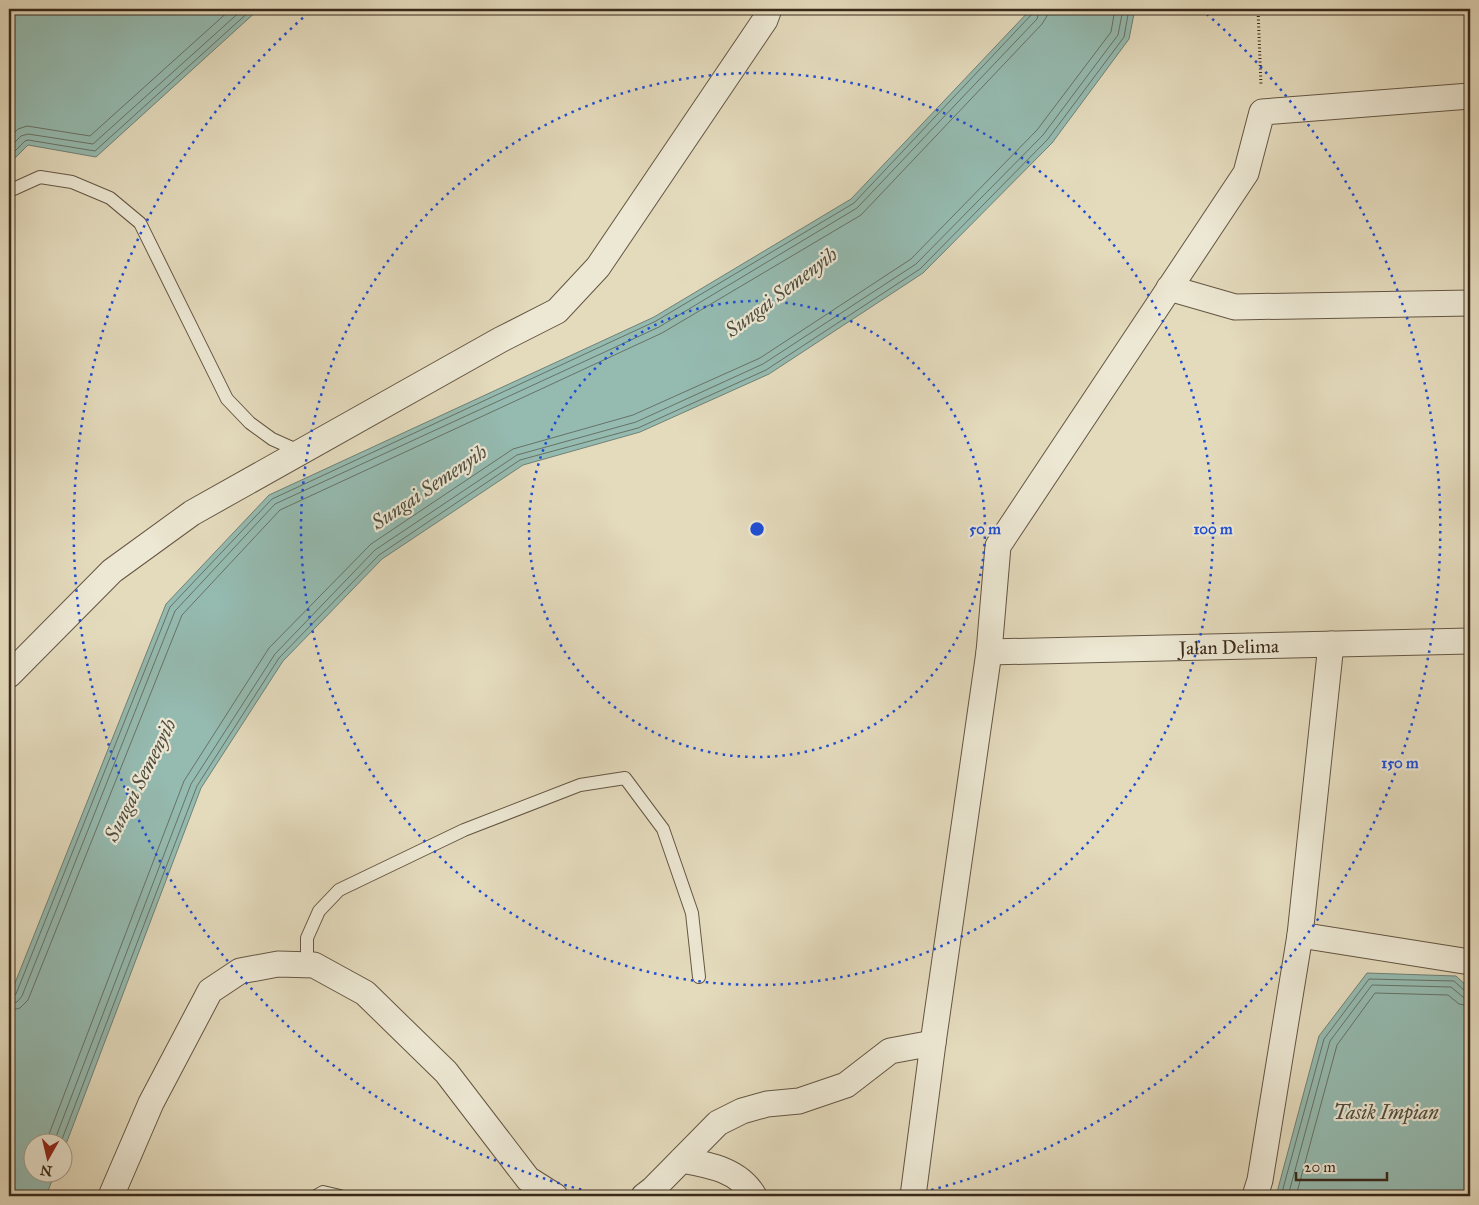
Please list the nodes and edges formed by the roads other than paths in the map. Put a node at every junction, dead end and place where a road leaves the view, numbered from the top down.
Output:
1 (769, 9) edge
2 (1470, 96) edge
3 (9, 191) edge
4 (1169, 288) junction
5 (1470, 303) edge
6 (301, 452) junction
7 (1470, 641) edge
8 (1331, 644) junction
9 (989, 652) junction
10 (9, 675) edge
11 (1300, 935) junction
12 (1470, 962) edge
13 (306, 965) junction
14 (699, 977) dead end
15 (933, 1043) junction
16 (682, 1160) junction
17 (112, 1196) edge
18 (316, 1196) edge
19 (340, 1196) edge
20 (555, 1196) edge
21 (644, 1196) edge
22 (754, 1196) edge
23 (914, 1196) edge
24 (1255, 1196) edge

1 - 6 street
2 - 4 street
3 - 6 lane
4 - 5 street
4 - 9 street
6 - 10 street
7 - 8 street, Jalan Delima
8 - 9 street, Jalan Delima
8 - 11 street
9 - 15 street
11 - 12 street
11 - 24 street
13 - 14 lane
13 - 17 street
13 - 20 street
15 - 16 street
15 - 23 street
16 - 21 street
16 - 22 street
18 - 19 lane

